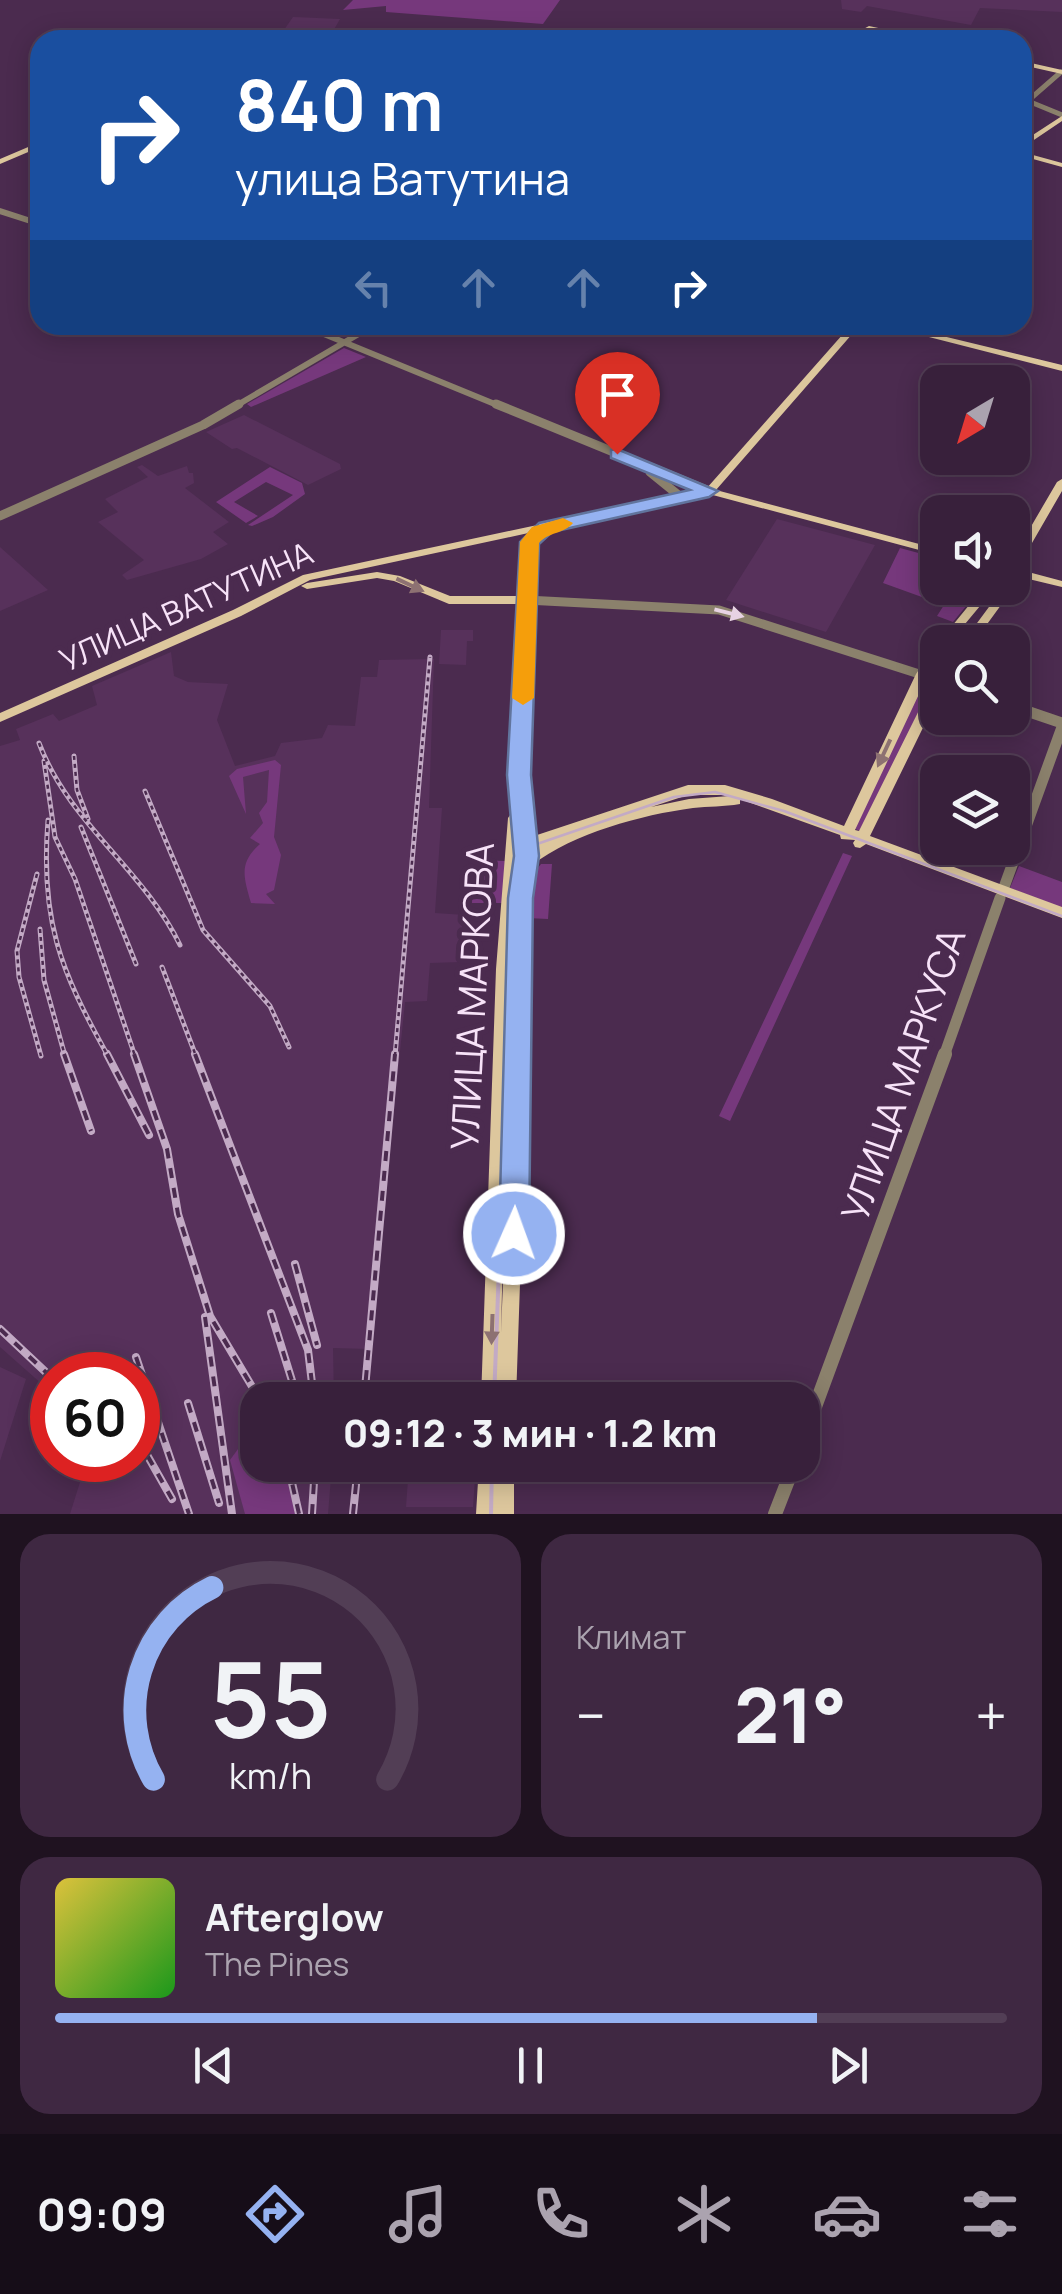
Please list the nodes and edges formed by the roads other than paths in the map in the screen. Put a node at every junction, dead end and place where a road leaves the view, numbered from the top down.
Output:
1 (1032, 65) edge
2 (1062, 72) edge
3 (1032, 97) edge
4 (1032, 106) edge
5 (1061, 117) edge
6 (1032, 139) edge
7 (30, 146) edge
8 (1032, 157) edge
9 (0, 161) edge
10 (1062, 165) edge
11 (0, 211) edge
12 (30, 221) edge
13 (325, 335) edge
14 (357, 335) edge
15 (847, 335) edge
16 (927, 335) edge
17 (344, 343) junction
18 (1062, 368) edge
19 (637, 462) junction
20 (1062, 482) edge
21 (709, 491) junction
22 (682, 498) junction
23 (0, 516) edge
24 (546, 527) junction
25 (512, 534) junction
26 (1030, 541) edge
27 (528, 546) junction
28 (920, 547) edge
29 (1030, 578) edge
30 (309, 581) junction
31 (1062, 584) edge
32 (526, 600) junction
33 (975, 605) edge
34 (958, 625) edge
35 (920, 673) edge
36 (920, 679) edge
37 (1030, 713) edge
38 (920, 715) edge
39 (0, 718) edge
40 (1062, 725) edge
41 (519, 775) junction
42 (521, 823) junction
43 (545, 835) junction
44 (853, 838) junction
45 (521, 852) junction
46 (1001, 894) junction
47 (1062, 913) edge
48 (1062, 922) edge
49 (491, 1382) edge
50 (508, 1382) edge
51 (820, 1394) edge
52 (487, 1482) edge
53 (505, 1482) edge
54 (788, 1482) edge
55 (486, 1514) edge
56 (504, 1514) edge
57 (776, 1514) edge

1 - 2 main road
2 - 3 street
4 - 5 street
5 - 6 main road
7 - 9 main road
8 - 10 main road
11 - 12 street
13 - 17 street
14 - 17 street
15 - 21 main road
16 - 18 main road
17 - 19 street
17 - 23 street
19 - 21 street
19 - 22 street
20 - 26 main road
21 - 22 main road, УЛИЦА ВАТУТИНА
21 - 28 main road
22 - 24 main road, УЛИЦА ВАТУТИНА
24 - 25 main road, УЛИЦА ВАТУТИНА
24 - 27 main road
25 - 27 main road
25 - 30 main road, УЛИЦА ВАТУТИНА
27 - 32 main road, УЛИЦА МАРКОВА
29 - 31 main road
30 -> 32 main road
30 - 39 main road, УЛИЦА ВАТУТИНА
32 -> 35 street
32 - 41 main road, УЛИЦА МАРКОВА
33 - 34 main road
36 -> 44 main road
37 - 40 street
38 - 44 main road
40 - 46 street, УЛИЦА МАРКУСА
41 - 42 main road, УЛИЦА МАРКОВА
41 - 45 main road, УЛИЦА МАРКОВА
42 - 43 main road
42 - 45 main road, УЛИЦА МАРКОВА
43 - 44 main road
43 - 45 main road
44 - 45 main road
44 - 46 main road
45 -> 49 main road, УЛИЦА МАРКОВА
45 - 50 main road, УЛИЦА МАРКОВА
46 - 47 main road
46 - 48 main road
46 - 51 street, УЛИЦА МАРКУСА
52 - 55 main road
53 - 56 main road
54 - 57 street

